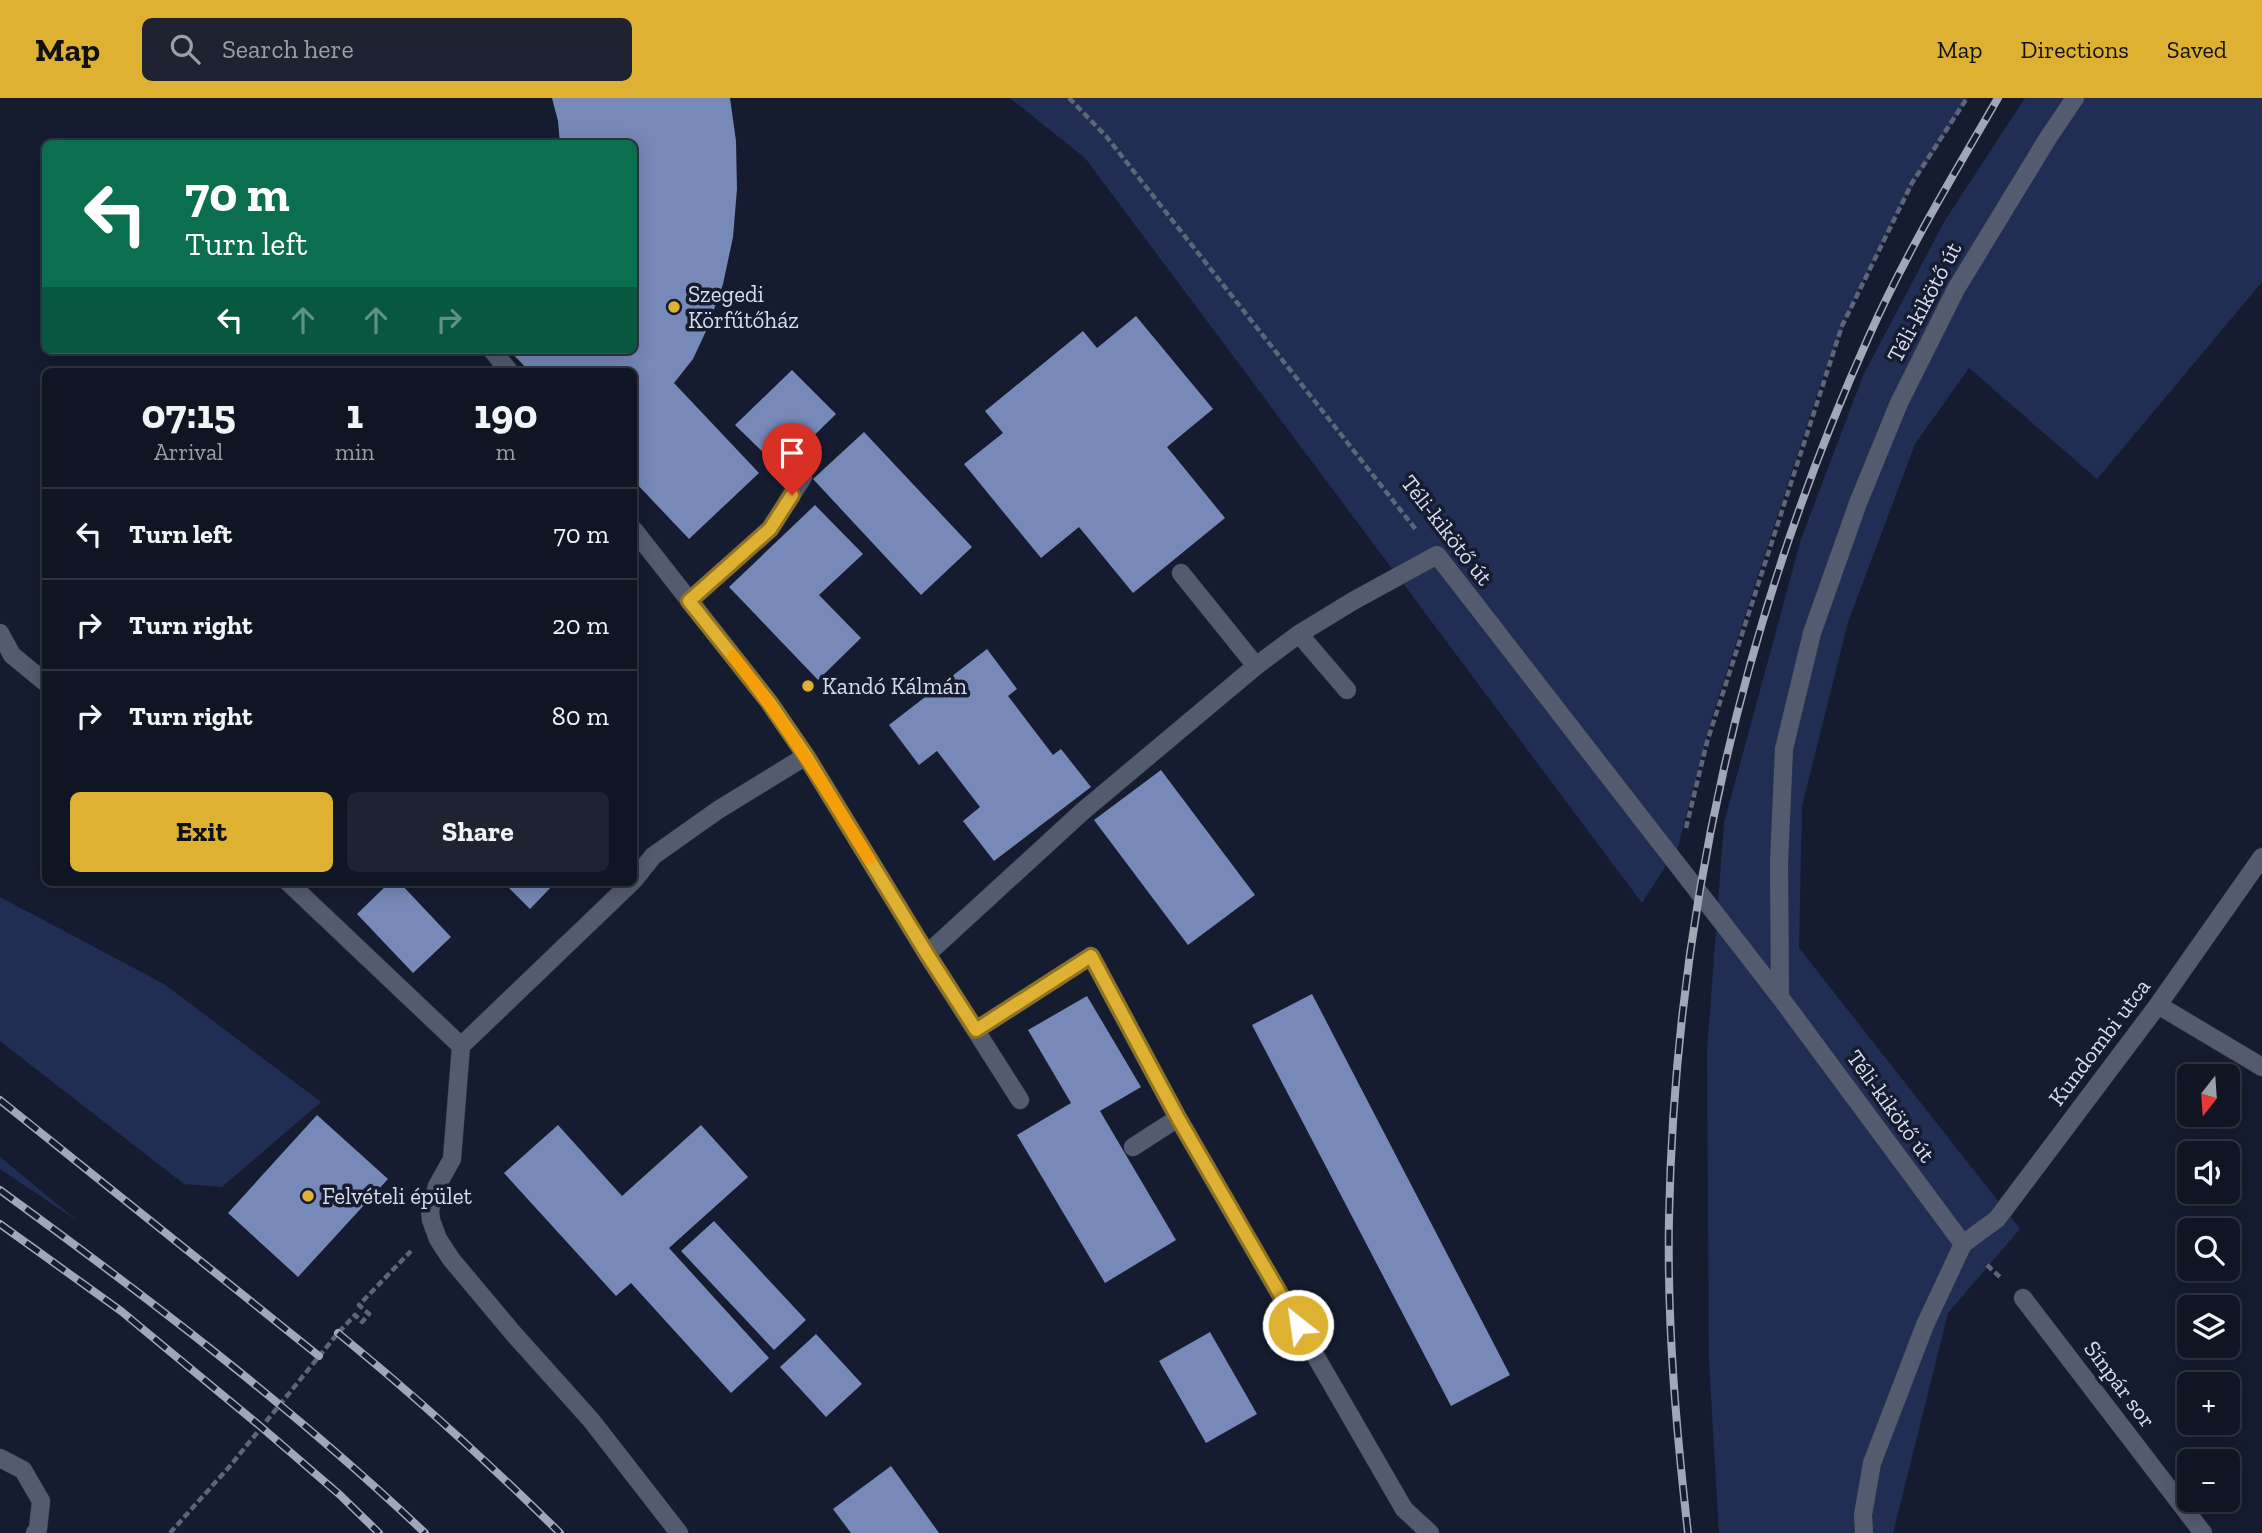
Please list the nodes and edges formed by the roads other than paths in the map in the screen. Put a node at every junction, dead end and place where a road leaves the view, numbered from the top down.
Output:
1 (2075, 98) edge
2 (495, 354) edge
3 (507, 368) edge
4 (803, 477) dead end
5 (637, 534) edge
6 (1181, 573) dead end
7 (689, 601) junction
8 (0, 633) edge
9 (1299, 634) junction
10 (1256, 666) junction
11 (42, 680) edge
12 (1347, 690) dead end
13 (806, 756) junction
14 (2262, 857) edge
15 (637, 876) edge
16 (292, 886) edge
17 (628, 886) edge
18 (927, 954) junction
19 (1780, 997) junction
20 (2158, 1004) junction
21 (976, 1030) junction
22 (461, 1046) junction
23 (2262, 1067) edge
24 (1020, 1100) dead end
25 (1178, 1118) junction
26 (1133, 1147) dead end
27 (1963, 1244) junction
28 (2024, 1298) road end
29 (0, 1458) edge
30 (35, 1533) edge
31 (679, 1533) edge
32 (1430, 1533) edge
33 (1864, 1533) edge
34 (2203, 1533) edge

1 - 19 street, Téli-kikötő út
2 - 3 street
4 - 7 street
5 - 7 street
6 - 10 street
7 - 13 street
8 - 11 street
9 - 10 street
9 - 12 street
9 - 19 street, Téli-kikötő út
10 - 18 street
13 - 15 street
13 - 18 street
14 - 20 street, Kundombi utca
16 - 22 street
17 - 22 street
18 - 21 street
19 - 27 street, Téli-kikötő út
20 - 23 street
20 - 27 street, Kundombi utca
21 - 24 street
21 - 25 street
22 - 31 street
25 - 26 street
25 - 32 street
27 - 33 street
28 - 34 street, Sínpár sor
29 - 30 street

